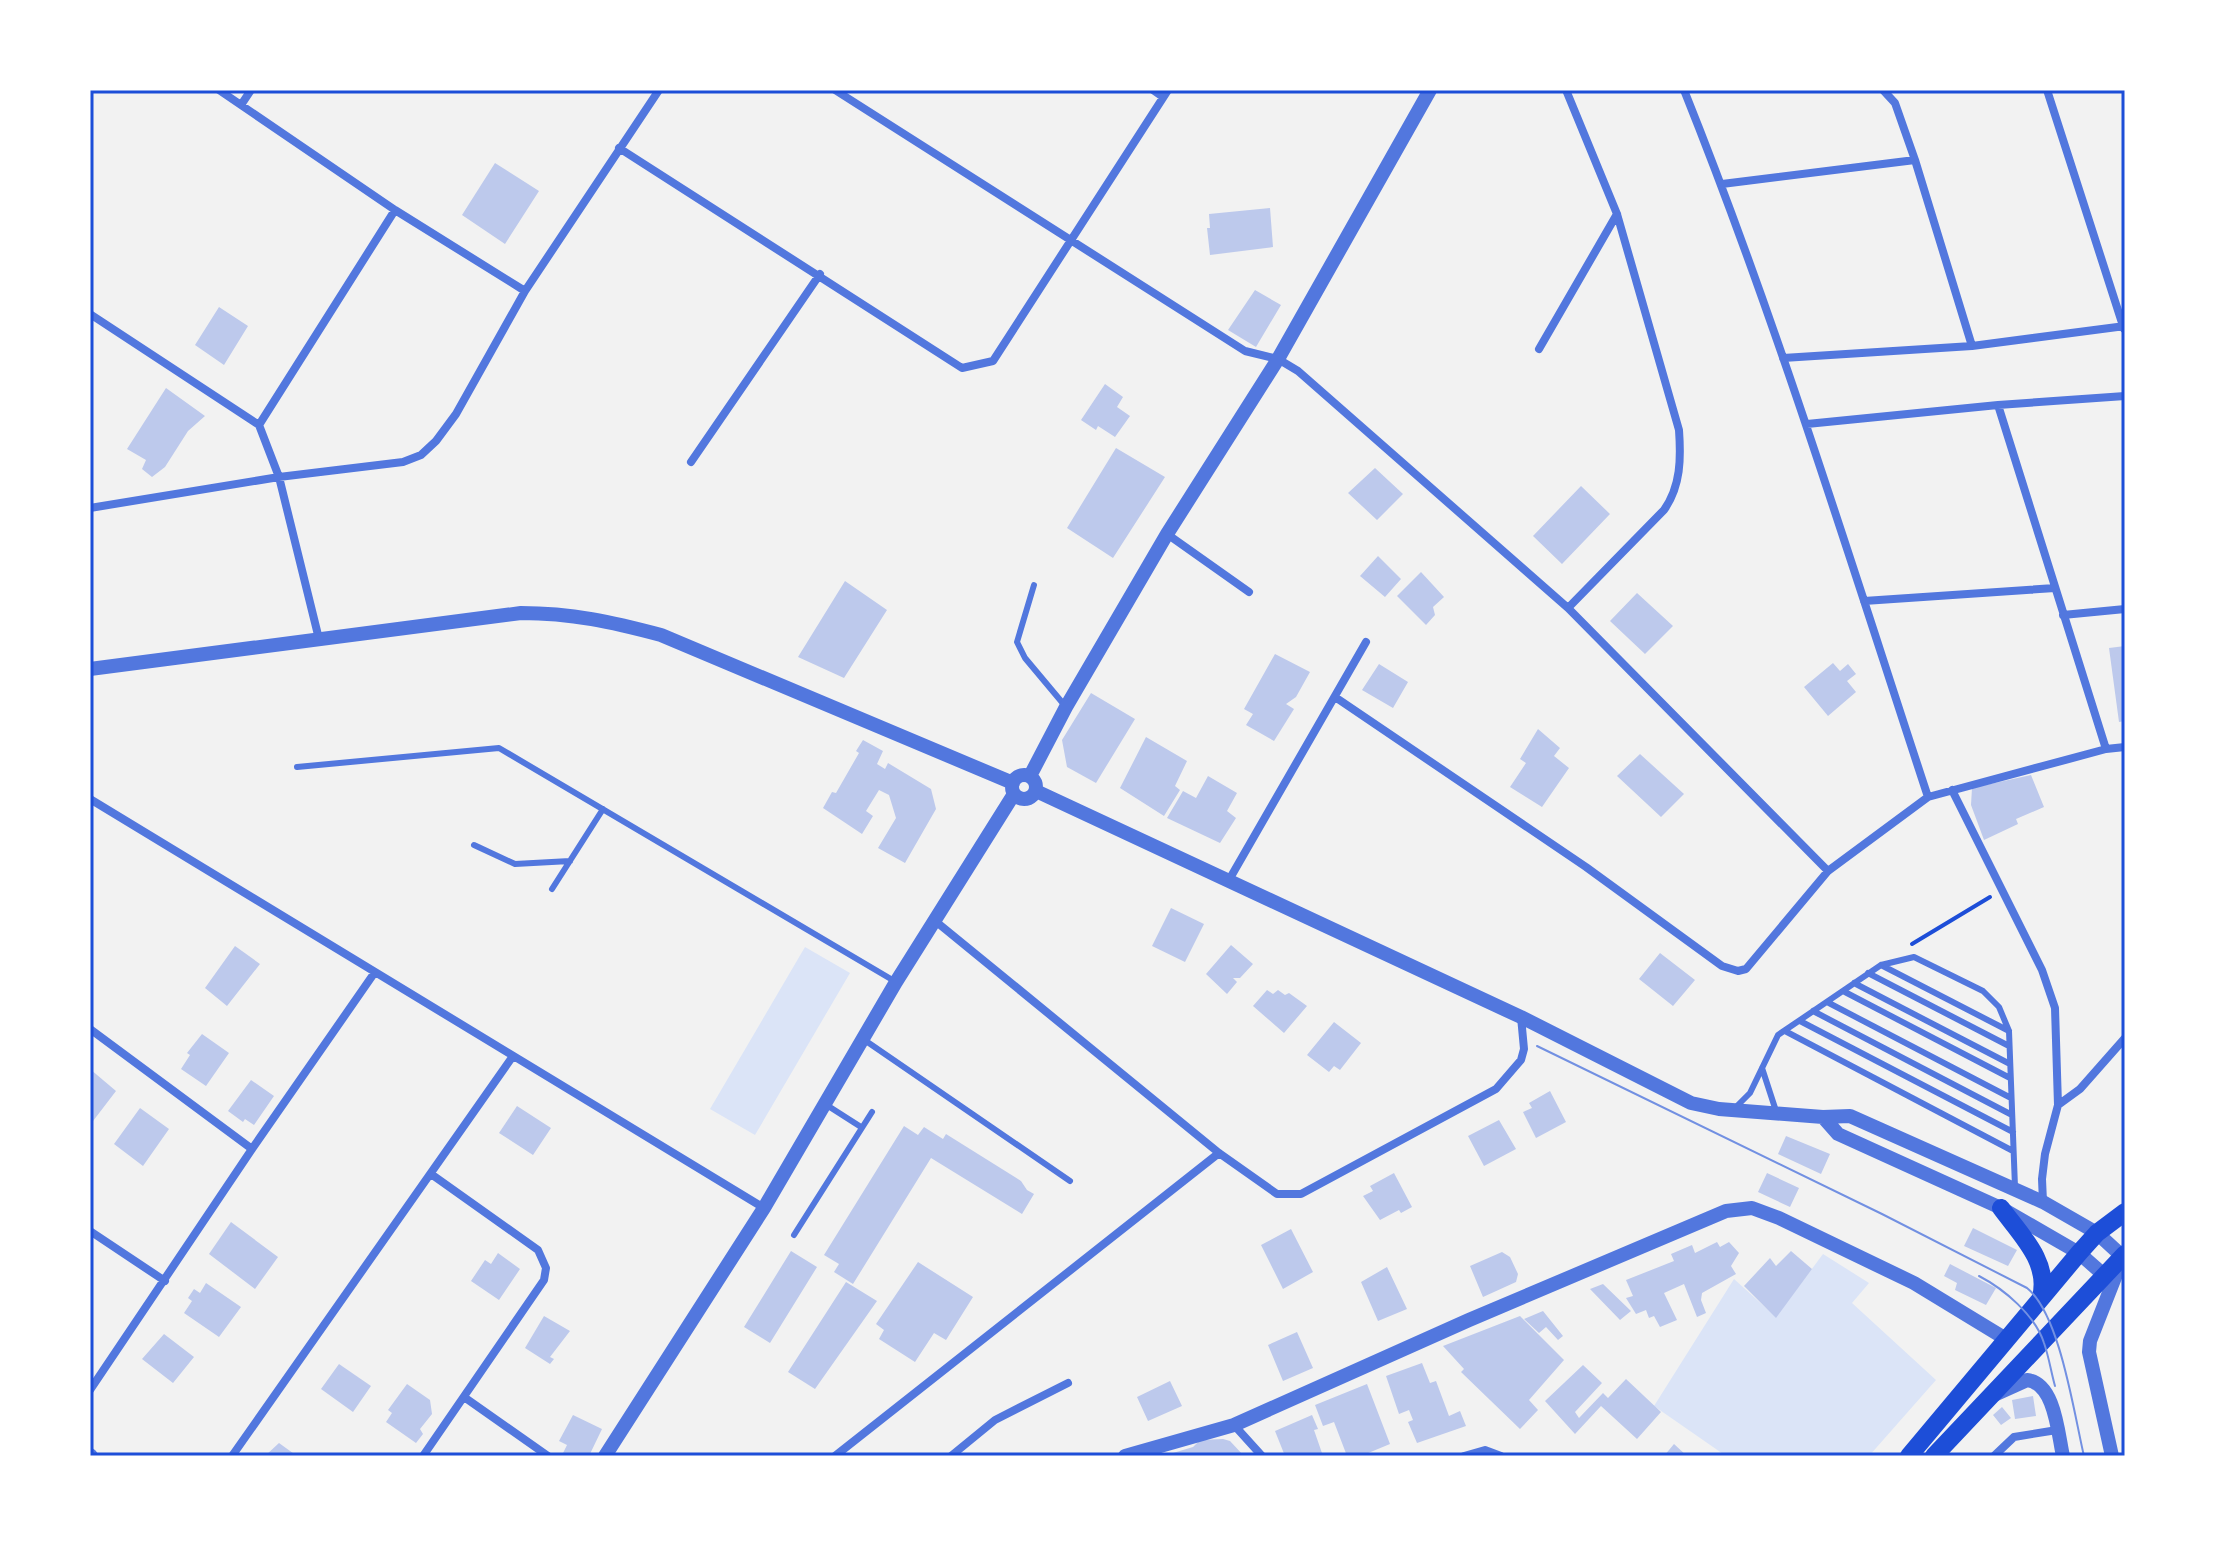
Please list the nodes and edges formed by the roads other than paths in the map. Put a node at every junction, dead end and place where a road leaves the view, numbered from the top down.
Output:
1 (219, 90) edge
2 (251, 90) edge
3 (659, 90) edge
4 (835, 90) edge
5 (1153, 90) edge
6 (1430, 90) edge
7 (1566, 90) edge
8 (1684, 90) edge
9 (1883, 90) edge
10 (2047, 90) edge
11 (1166, 93) edge
12 (241, 105) junction
13 (619, 148) junction
14 (1915, 160) junction
15 (1722, 184) junction
16 (395, 210) junction
17 (1617, 214) junction
18 (1072, 238) junction
19 (820, 274) junction
20 (525, 291) junction
21 (90, 314) edge
22 (2124, 328) edge
23 (1972, 346) junction
24 (1539, 349) dead end
25 (1783, 358) junction
26 (1278, 359) junction
27 (2125, 396) edge
28 (1998, 405) junction
29 (1807, 424) junction
30 (259, 425) junction
31 (691, 462) dead end
32 (279, 477) junction
33 (90, 508) edge
34 (1167, 534) junction
35 (1034, 585) dead end
36 (2055, 588) junction
37 (1249, 592) dead end
38 (1864, 601) junction
39 (1568, 608) junction
40 (2125, 609) edge
41 (2063, 615) junction
42 (319, 639) junction
43 (1366, 642) dead end
44 (90, 669) edge
45 (1335, 697) junction
46 (1066, 707) junction
47 (2125, 747) edge
48 (2106, 749) junction
49 (297, 767) dead end
50 (1030, 776) junction
51 (1013, 788) junction
52 (1952, 790) junction
53 (1036, 791) junction
54 (1928, 797) junction
55 (90, 799) edge
56 (603, 809) junction
57 (474, 845) dead end
58 (570, 861) junction
59 (1828, 871) junction
60 (1229, 880) junction
61 (552, 889) dead end
62 (934, 920) junction
63 (1881, 965) junction
64 (375, 972) junction
65 (1868, 973) junction
66 (896, 982) junction
67 (1854, 983) junction
68 (1843, 991) junction
69 (1827, 1002) junction
70 (1813, 1011) junction
71 (1521, 1017) junction
72 (1800, 1021) junction
73 (90, 1029) edge
74 (1785, 1031) junction
75 (2009, 1031) junction
76 (2125, 1038) edge
77 (863, 1039) junction
78 (2009, 1046) junction
79 (513, 1056) junction
80 (2010, 1064) junction
81 (1762, 1068) junction
82 (2010, 1078) junction
83 (2011, 1098) junction
84 (825, 1104) junction
85 (2058, 1105) junction
86 (1734, 1110) junction
87 (872, 1112) dead end
88 (1777, 1113) junction
89 (2012, 1115) junction
90 (1823, 1117) junction
91 (861, 1127) junction
92 (2013, 1132) junction
93 (252, 1149) junction
94 (2013, 1151) junction
95 (1219, 1153) junction
96 (431, 1174) junction
97 (1070, 1181) dead end
98 (2015, 1190) junction
99 (2043, 1202) junction
100 (764, 1208) junction
101 (2001, 1208) junction
102 (2125, 1212) edge
103 (90, 1231) edge
104 (2097, 1233) junction
105 (794, 1235) dead end
106 (2079, 1253) junction
107 (2124, 1256) edge
108 (2105, 1276) junction
109 (165, 1281) junction
110 (2041, 1297) junction
111 (2006, 1339) junction
112 (1068, 1383) dead end
113 (90, 1390) edge
114 (464, 1397) junction
115 (1985, 1400) junction
116 (1234, 1425) junction
117 (2057, 1430) junction
118 (232, 1456) edge
119 (423, 1456) edge
120 (548, 1456) edge
121 (605, 1456) edge
122 (835, 1456) edge
123 (951, 1456) edge
124 (1125, 1456) edge
125 (1262, 1456) edge
126 (1464, 1456) edge
127 (1501, 1456) edge
128 (1909, 1456) edge
129 (1934, 1456) edge
130 (1994, 1456) edge
131 (2063, 1456) edge
132 (2112, 1456) edge

1 - 12 street
2 - 12 street
3 - 13 street
4 - 18 street
5 - 11 street
6 - 26 street
7 - 17 street
8 - 15 street
9 - 14 street
10 - 22 street
11 - 18 street
12 - 16 street
13 - 19 street
13 - 20 street
14 - 15 street
14 - 23 street
15 - 25 street
16 - 20 street
16 - 30 street
17 - 24 street
17 - 39 street
18 - 19 street
18 - 26 street
19 - 31 street
20 - 32 street
21 - 30 street
22 - 23 street
23 - 25 street
25 - 29 street
26 - 34 street
26 - 39 street
27 - 28 street
28 - 29 street
28 - 36 street
29 - 38 street
30 - 32 street
32 - 33 street
32 - 42 street
34 - 37 street
34 - 46 street
35 - 46 lane
36 - 38 street
36 - 41 street
38 - 54 street
39 - 59 street
40 - 41 street
41 - 48 street
42 - 44 street
42 - 51 street
43 - 45 street
45 - 59 street
45 - 60 street
46 - 50 street
47 - 48 street
48 - 52 street
49 - 56 lane
50 - 51 street
50 - 53 street
51 - 53 street
51 - 62 street
52 - 54 street
52 - 85 street
53 - 60 street
54 - 59 street
55 - 64 street
56 - 58 lane
56 - 66 lane
57 - 58 lane
58 - 61 lane
60 - 71 street
62 - 66 street
62 - 95 street
63 - 65 lane
63 - 75 lane
63 - 75 lane
64 - 79 street
64 - 93 street
65 - 67 lane
65 - 78 lane
66 - 77 street
67 - 68 lane
67 - 80 lane
68 - 69 lane
68 - 82 lane
69 - 70 lane
69 - 83 lane
70 - 72 lane
70 - 89 lane
71 - 86 street
71 - 95 street
72 - 74 lane
72 - 92 lane
73 - 93 street
74 - 81 lane
74 - 94 lane
75 - 78 lane
76 - 85 street
77 - 84 street
77 - 97 lane
78 - 80 lane
79 - 96 street
79 - 100 street
80 - 82 lane
81 - 86 lane
81 - 88 lane
82 - 83 lane
83 - 89 lane
84 - 91 lane
84 - 100 street
85 - 99 street
86 - 88 street
87 - 91 lane
88 - 90 street
89 - 92 lane
90 - 98 street
90 - 101 street
91 - 105 lane
92 - 94 lane
93 - 109 street
94 - 98 lane
95 - 122 street
96 - 114 street
96 - 118 street
98 - 99 street
99 - 104 street
100 - 121 street
101 - 106 street
101 - 110 main road
102 - 104 main road
103 - 109 street
104 - 106 main road
104 - 107 street
106 - 108 street
106 - 110 main road
107 - 108 main road
107 - 132 street
108 - 115 main road
109 - 113 street
110 - 111 main road
111 - 116 street
111 - 128 main road
112 - 123 street
114 - 119 street
114 - 120 street
115 - 117 street
115 - 129 main road
116 - 124 street
116 - 125 street
117 - 130 street
117 - 131 street
126 - 127 street

